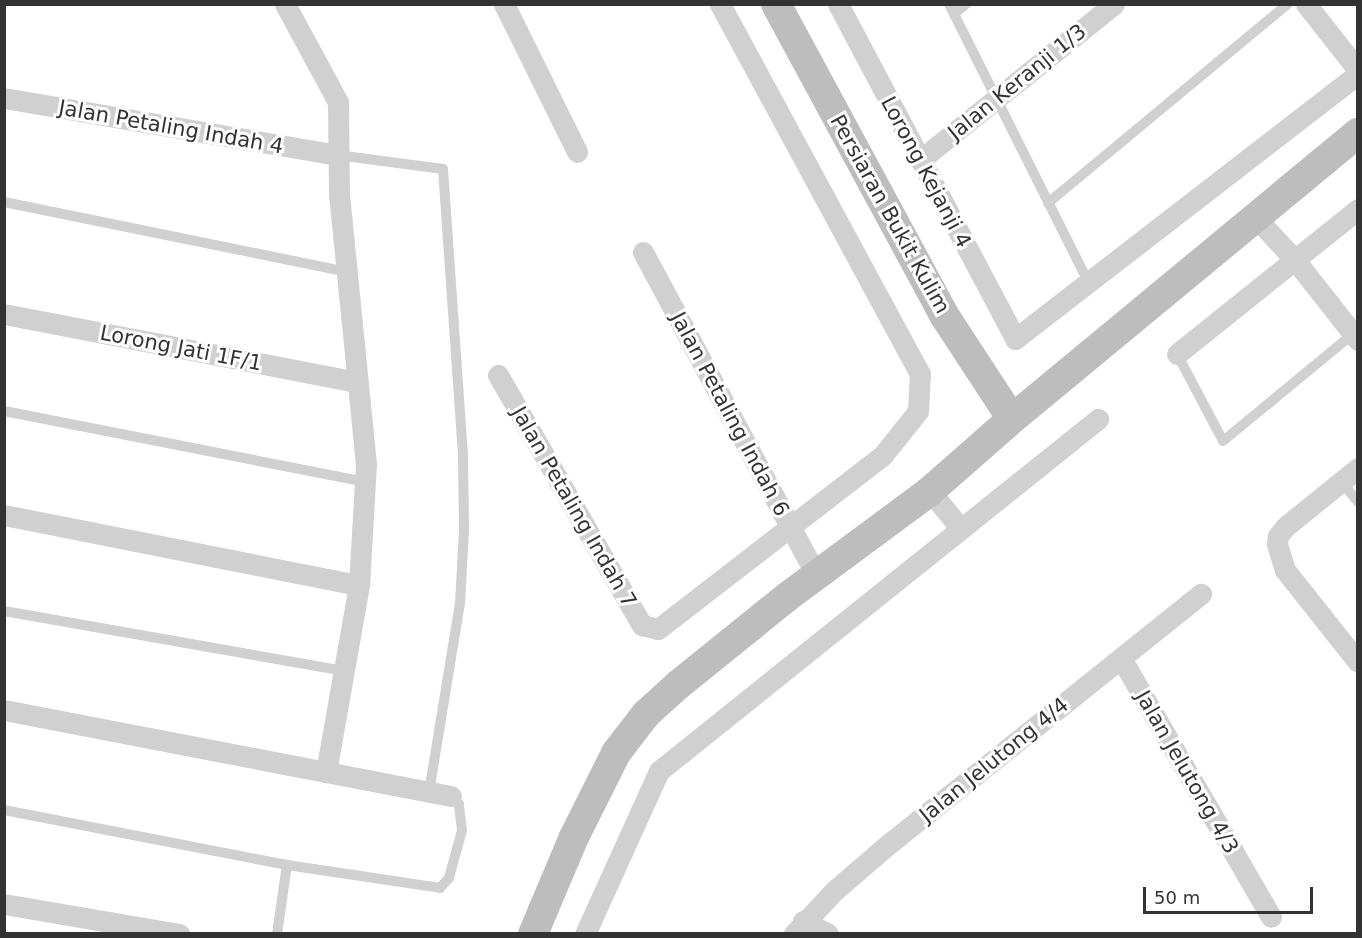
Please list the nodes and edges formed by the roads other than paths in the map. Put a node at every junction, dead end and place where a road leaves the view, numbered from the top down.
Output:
1 (285, 4) edge
2 (504, 4) edge
3 (720, 4) edge
4 (776, 4) edge
5 (838, 4) edge
6 (966, 4) edge
7 (1114, 4) edge
8 (1288, 4) edge
9 (1306, 4) edge
10 (952, 9) edge
11 (1358, 72) edge
12 (4, 98) edge
13 (997, 99) junction
14 (1358, 133) edge
15 (577, 152) dead end
16 (337, 155) junction
17 (920, 160) junction
18 (4, 202) edge
19 (1048, 203) junction
20 (1358, 209) edge
21 (1257, 219) junction
22 (643, 252) dead end
23 (1296, 260) junction
24 (346, 272) junction
25 (1088, 282) junction
26 (4, 314) edge
27 (1355, 337) edge
28 (1177, 354) joint
29 (498, 375) dead end
30 (358, 382) junction
31 (4, 411) edge
32 (1012, 419) junction
33 (1098, 419) dead end
34 (1349, 475) edge
35 (365, 482) junction
36 (930, 491) junction
37 (1358, 502) edge
38 (4, 515) edge
39 (790, 527) junction
40 (960, 529) junction
41 (816, 575) junction
42 (359, 585) junction
43 (1202, 594) dead end
44 (4, 612) edge
45 (1121, 658) junction
46 (1358, 662) edge
47 (344, 671) junction
48 (4, 710) edge
49 (327, 772) junction
50 (429, 792) junction
51 (451, 796) joint
52 (4, 810) edge
53 (287, 864) junction
54 (4, 904) edge
55 (1270, 918) dead end
56 (798, 927) edge
57 (179, 933) edge
58 (278, 933) edge
59 (533, 933) edge
60 (585, 933) edge
61 (828, 933) edge

1 - 16 street
2 - 15 street
3 - 39 street
4 - 32 street, Persiaran Bukit Kulim
5 - 17 street, Lorong Kejanji 4
6 - 10 lane
7 - 13 street, Jalan Keranji 1/3
8 - 19 lane
9 - 11 street
10 - 13 lane
11 - 25 street
12 - 16 street, Jalan Petaling Indah 4
13 - 17 street, Jalan Keranji 1/3
13 - 19 lane
14 - 21 street
16 - 24 street
16 - 50 lane
17 - 25 street, Lorong Kejanji 4
18 - 24 lane
19 - 25 lane
20 - 23 street
21 - 23 street
21 - 32 street
22 - 39 street, Jalan Petaling Indah 6
23 - 27 street
23 - 28 street
24 - 30 street
26 - 30 street, Lorong Jati 1F/1
27 - 28 lane
29 - 39 street, Jalan Petaling Indah 7
30 - 35 street
31 - 35 lane
32 - 36 street
33 - 40 street
34 - 37 lane
34 - 46 street
35 - 42 street
36 - 40 street
36 - 41 street
38 - 42 street
39 - 41 street, Jalan Petaling Indah 6
40 - 60 street
41 - 59 street
42 - 47 street
43 - 45 street, Jalan Jelutong 4/4
44 - 47 lane
45 - 55 street, Jalan Jelutong 4/3
45 - 56 street, Jalan Jelutong 4/4
47 - 49 street
48 - 49 street
49 - 50 street
50 - 51 street
51 - 53 lane
52 - 53 lane
53 - 58 lane
54 - 57 street
56 - 61 street

